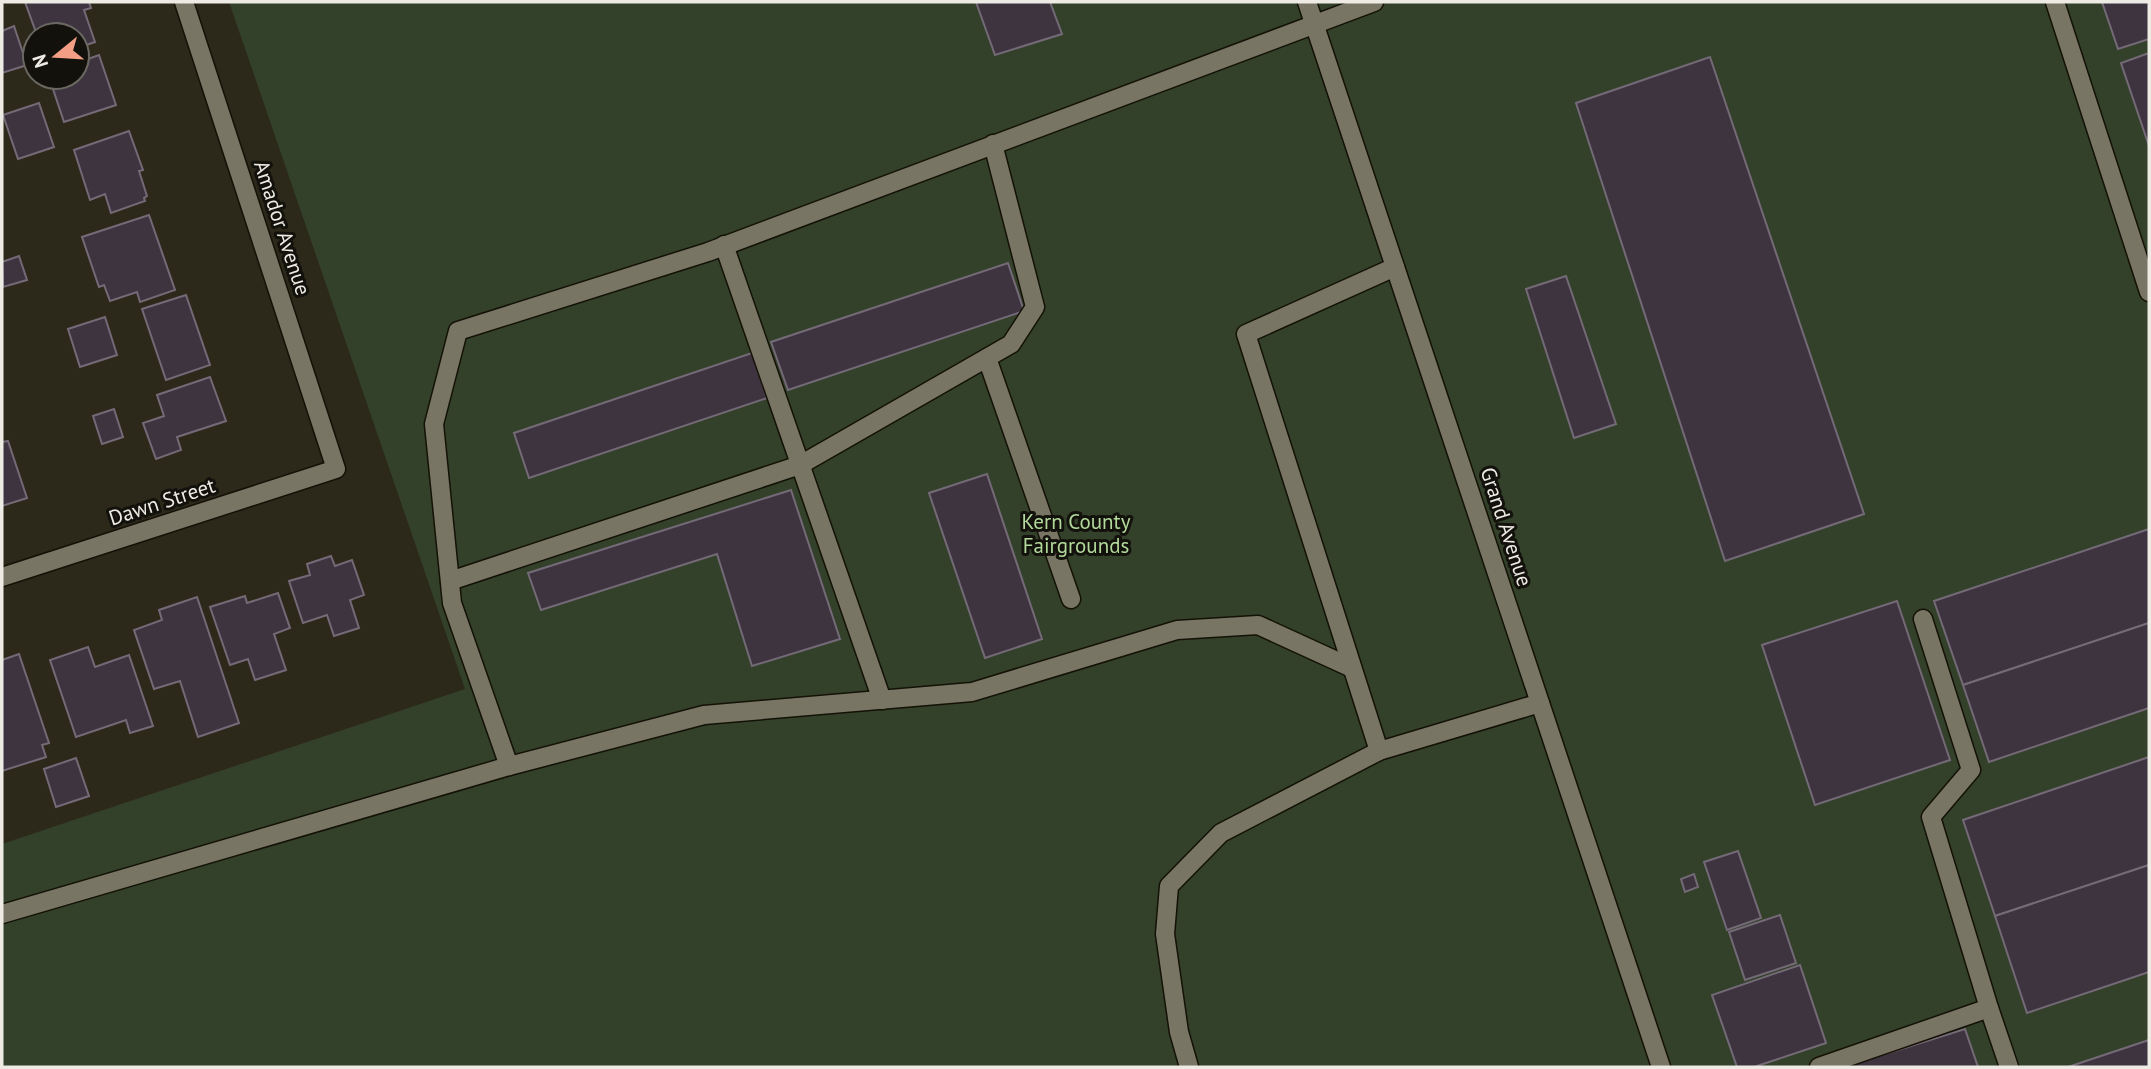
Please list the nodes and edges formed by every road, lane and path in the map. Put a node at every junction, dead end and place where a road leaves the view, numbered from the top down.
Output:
1 (184, 2) edge
2 (1307, 2) edge
3 (1374, 2) edge
4 (2055, 2) edge
5 (1314, 23) junction
6 (993, 144) junction
7 (724, 245) junction
8 (1395, 267) junction
9 (2149, 292) edge
10 (986, 358) junction
11 (800, 465) junction
12 (336, 469) joint
13 (2, 577) edge
14 (450, 581) junction
15 (1071, 599) dead end
16 (1923, 619) dead end
17 (1352, 668) junction
18 (882, 700) junction
19 (1540, 703) junction
20 (1379, 751) junction
21 (509, 766) junction
22 (2, 914) edge
23 (1989, 1008) junction
24 (1189, 1067) edge
25 (1661, 1067) edge
26 (1819, 1067) edge
27 (2009, 1067) edge

1 - 12 street, Amador Avenue
2 - 5 street, Grand Avenue
3 - 5 street
4 - 9 street
5 - 6 street
5 - 8 street, Grand Avenue
6 - 7 street
6 - 10 street
7 - 11 street
7 - 14 street
8 - 17 street
8 - 19 street, Grand Avenue
10 - 11 street
10 - 15 street
11 - 14 street
11 - 18 street
12 - 13 street, Dawn Street
14 - 21 street
16 - 23 street
17 - 18 street
17 - 20 street
18 - 21 street
19 - 20 street
19 - 25 street, Grand Avenue
20 - 24 street
21 - 22 street
23 - 26 street
23 - 27 street

